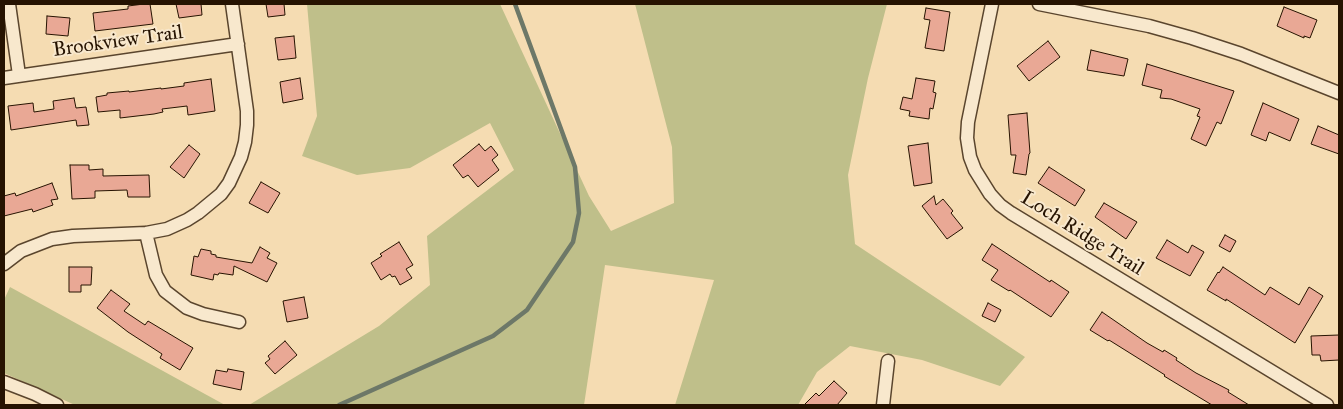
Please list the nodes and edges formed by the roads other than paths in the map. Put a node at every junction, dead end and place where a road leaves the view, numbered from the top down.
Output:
1 (9, 4) edge
2 (232, 4) edge
3 (992, 4) edge
4 (1039, 4) edge
5 (238, 44) junction
6 (19, 75) junction
7 (4, 78) edge
8 (1339, 93) edge
9 (146, 233) junction
10 (4, 264) edge
11 (240, 322) dead end
12 (888, 361) dead end
13 (4, 382) edge
14 (57, 405) edge
15 (883, 405) edge
16 (1327, 405) edge

1 - 6 street
2 - 5 street
3 - 16 street, Loch Ridge Trail
4 - 8 street
5 - 6 street, Brookview Trail
5 - 9 street
6 - 7 street, Brookview Trail
9 - 10 street
9 - 11 street
12 - 15 street
13 - 14 street

